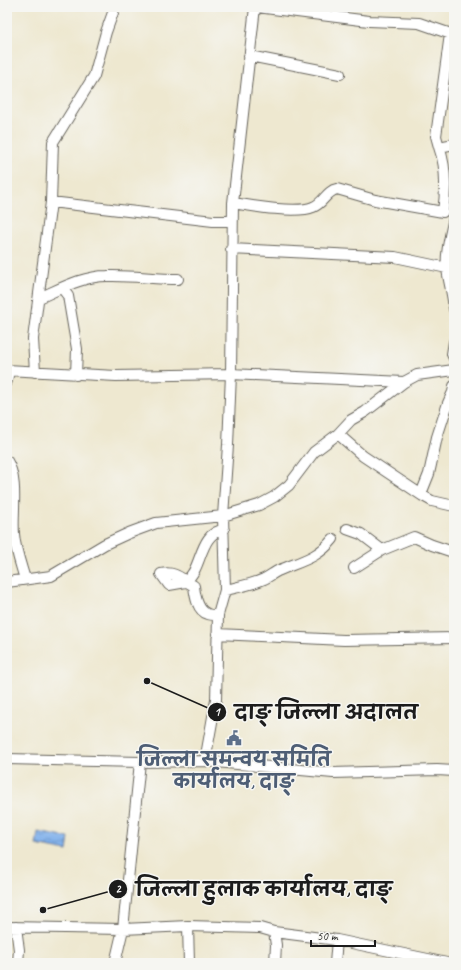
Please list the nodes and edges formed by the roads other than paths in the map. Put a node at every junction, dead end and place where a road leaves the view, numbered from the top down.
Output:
1 (115, 7) edge
2 (256, 7) edge
3 (452, 34) edge
4 (250, 56) junction
5 (340, 74) dead end
6 (454, 144) edge
7 (439, 146) junction
8 (51, 202) junction
9 (233, 203) junction
10 (443, 212) junction
11 (454, 216) edge
12 (232, 221) junction
13 (231, 249) junction
14 (447, 268) junction
15 (178, 279) dead end
16 (62, 288) junction
17 (38, 298) junction
18 (454, 309) edge
19 (454, 342) edge
20 (454, 358) edge
21 (8, 370) edge
22 (454, 370) edge
23 (35, 372) junction
24 (76, 374) junction
25 (231, 374) junction
26 (7, 382) edge
27 (404, 382) junction
28 (454, 386) edge
29 (338, 434) junction
30 (7, 461) edge
31 (421, 494) junction
32 (454, 506) edge
33 (223, 516) junction
34 (347, 529) dead end
35 (224, 530) junction
36 (333, 539) dead end
37 (454, 549) edge
38 (382, 550) junction
39 (354, 568) dead end
40 (25, 579) junction
41 (7, 582) edge
42 (225, 590) junction
43 (218, 615) junction
44 (217, 634) junction
45 (454, 638) edge
46 (7, 759) edge
47 (205, 761) junction
48 (140, 762) junction
49 (454, 771) edge
50 (188, 926) junction
51 (11, 927) edge
52 (122, 930) junction
53 (274, 932) junction
54 (337, 940) junction
55 (18, 963) edge
56 (115, 963) edge
57 (189, 963) edge
58 (275, 963) edge
59 (336, 963) edge
60 (447, 963) edge

1 - 8 street
2 - 3 street
2 - 4 street
3 - 7 street
4 - 5 street
4 - 9 street
6 - 7 street
7 - 10 street
8 - 12 street
8 - 17 street
9 - 10 street
9 - 12 street
10 - 11 street
11 - 14 street
12 - 13 street
13 - 14 street
13 - 25 street
14 - 18 street
15 - 16 street
16 - 17 street
16 - 24 street
17 - 23 street
19 - 20 street
21 - 23 street
21 - 26 street
22 - 27 street
23 - 24 street
24 - 25 street
25 - 27 street
25 - 33 street
27 - 29 street
28 - 31 street
29 - 31 street
29 - 33 street
30 - 40 street
31 - 32 street
33 - 35 street
33 - 40 street
34 - 38 street
35 - 42 street
35 - 43 street
36 - 42 street
37 - 38 street
38 - 39 street
40 - 41 street
42 - 43 street
43 - 44 street
44 - 45 street
44 - 47 street
46 - 48 street
47 - 48 street
47 - 49 street
48 - 52 street
50 - 52 street
50 - 53 street
50 - 57 street
51 - 52 street
51 - 55 street
52 - 56 street
53 - 54 street
53 - 58 street
54 - 59 street
54 - 60 street

